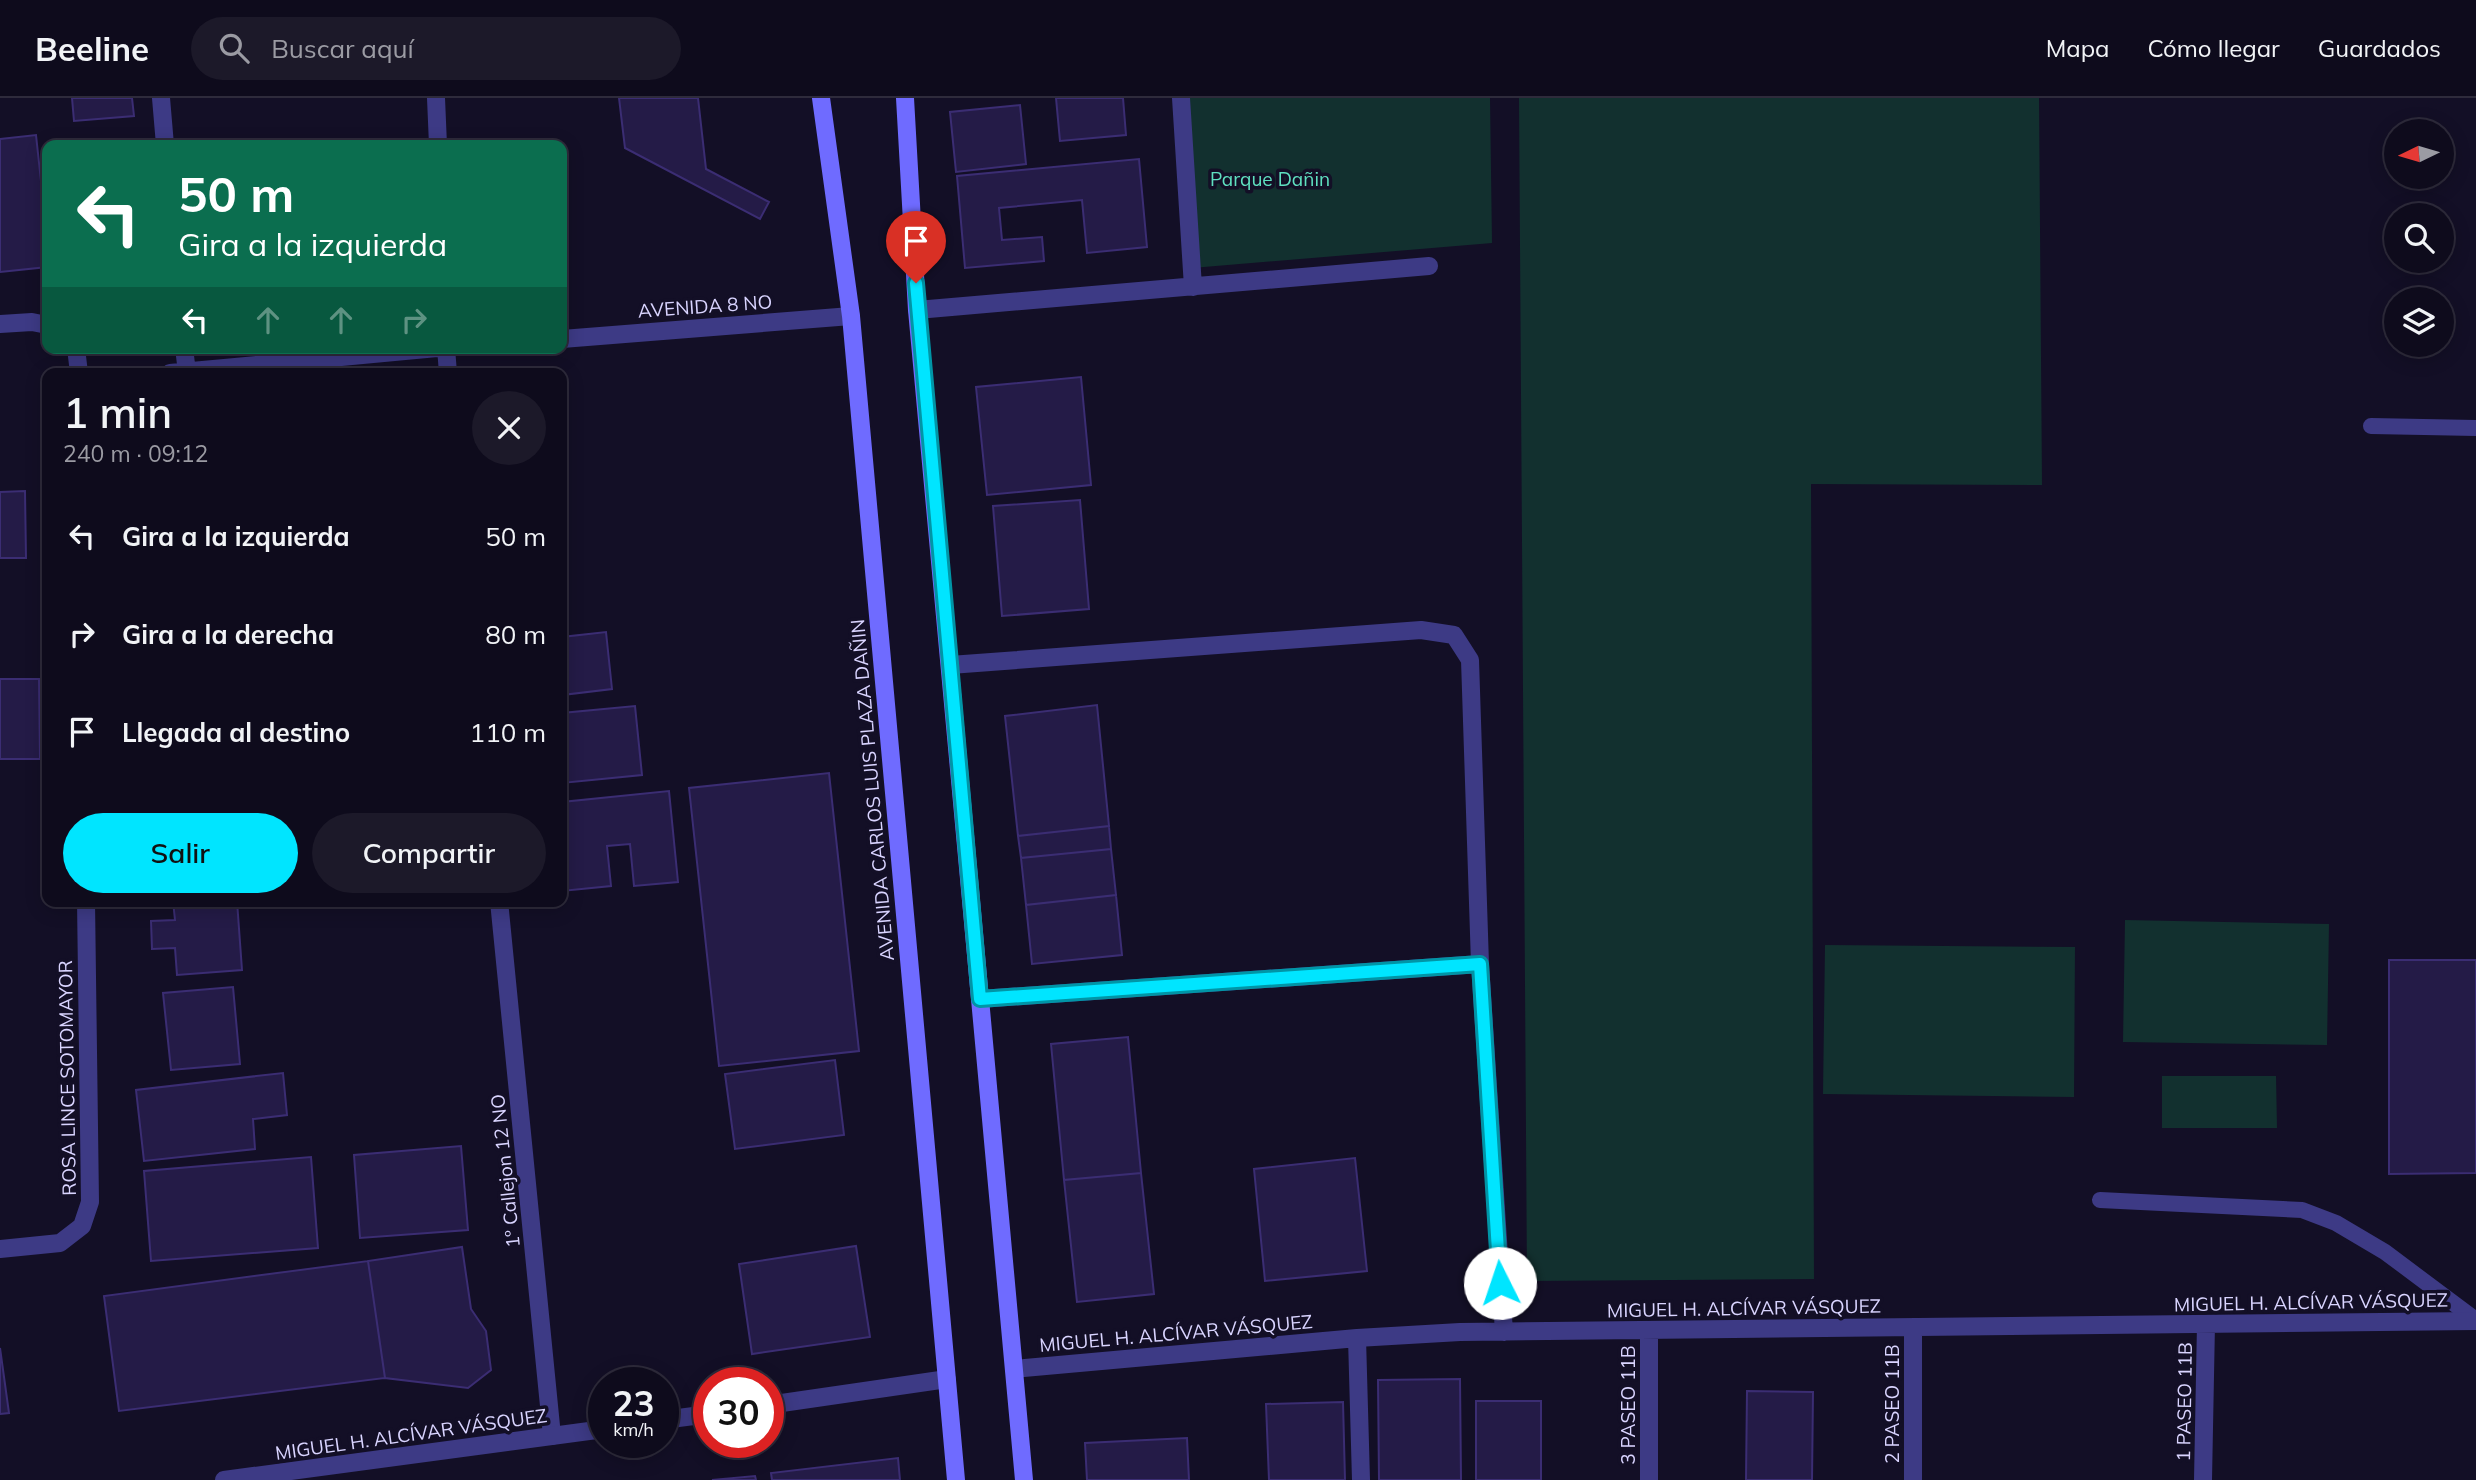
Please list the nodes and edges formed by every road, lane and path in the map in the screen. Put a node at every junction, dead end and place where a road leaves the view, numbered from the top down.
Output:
1 (160, 98) edge
2 (436, 98) edge
3 (821, 98) edge
4 (903, 98) edge
5 (1181, 98) edge
6 (164, 140) edge
7 (438, 140) edge
8 (1429, 266) dead end
9 (1193, 287) junction
10 (917, 310) junction
11 (850, 316) junction
12 (0, 324) edge
13 (42, 324) edge
14 (567, 338) edge
15 (372, 354) edge
16 (221, 368) edge
17 (2371, 426) dead end
18 (2476, 428) edge
19 (950, 665) junction
20 (86, 907) edge
21 (500, 907) edge
22 (1480, 964) junction
23 (980, 999) junction
24 (2100, 1200) dead end
25 (0, 1249) edge
26 (2476, 1321) edge
27 (2206, 1324) junction
28 (1913, 1327) junction
29 (1649, 1331) junction
30 (1504, 1332) junction
31 (1357, 1338) junction
32 (1014, 1368) junction
33 (947, 1379) junction
34 (784, 1403) edge
35 (588, 1431) edge
36 (552, 1436) junction
37 (224, 1480) edge
38 (956, 1480) edge
39 (1024, 1480) edge
40 (1361, 1480) edge
41 (1649, 1480) edge
42 (1913, 1480) edge
43 (2203, 1480) edge

1 - 6 street
2 - 7 street
3 - 11 main road, AVENIDA CARLOS LUIS PLAZA DAÑIN
4 - 10 main road
5 - 9 street
8 - 9 street
9 - 10 street
10 - 19 main road
11 - 14 street, AVENIDA 8 NO
11 - 33 main road, AVENIDA CARLOS LUIS PLAZA DAÑIN
12 - 13 street
15 - 16 street
17 - 18 lane
19 - 22 street
19 - 23 main road
20 - 25 street, ROSA LINCE SOTOMAYOR
21 - 36 street, 1º Callejon 12 NO
22 - 23 street
22 - 30 street
23 - 32 main road
24 - 26 lane
26 - 27 street, MIGUEL H. ALCÍVAR VÁSQUEZ
27 - 28 street, MIGUEL H. ALCÍVAR VÁSQUEZ
27 - 43 street, 1 PASEO 11B
28 - 29 street, MIGUEL H. ALCÍVAR VÁSQUEZ
28 - 42 street, 2 PASEO 11B
29 - 30 street, MIGUEL H. ALCÍVAR VÁSQUEZ
29 - 41 street, 3 PASEO 11B
30 - 31 street, MIGUEL H. ALCÍVAR VÁSQUEZ
31 - 32 street, MIGUEL H. ALCÍVAR VÁSQUEZ
31 - 40 street
32 - 39 main road
33 - 34 street
33 - 38 main road, AVENIDA CARLOS LUIS PLAZA DAÑIN
35 - 36 street, MIGUEL H. ALCÍVAR VÁSQUEZ
36 - 37 street, MIGUEL H. ALCÍVAR VÁSQUEZ

